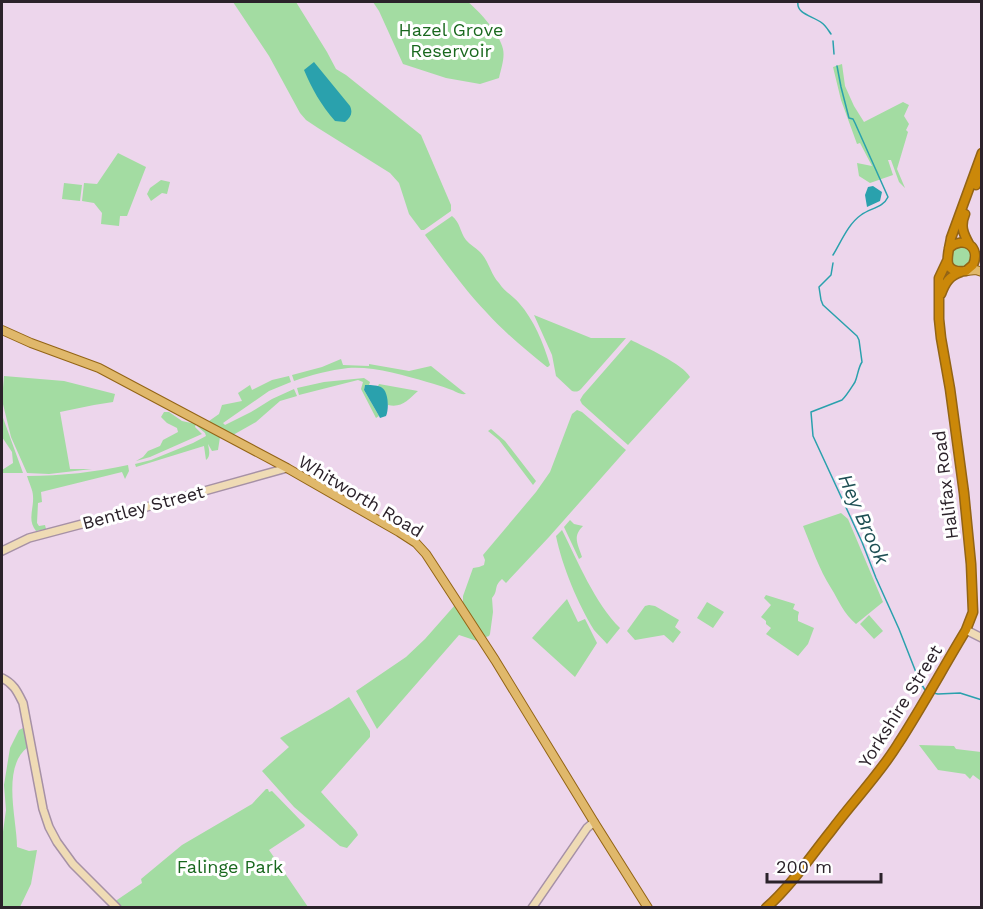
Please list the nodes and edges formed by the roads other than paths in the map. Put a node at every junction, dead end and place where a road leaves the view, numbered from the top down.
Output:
1 (981, 153) edge
2 (981, 170) edge
3 (969, 244) junction
4 (950, 248) junction
5 (976, 255) junction
6 (947, 261) junction
7 (981, 264) edge
8 (964, 272) junction
9 (981, 272) edge
10 (939, 300) junction
11 (2, 330) edge
12 (287, 468) junction
13 (2, 551) edge
14 (966, 630) junction
15 (981, 638) edge
16 (2, 678) edge
17 (594, 822) junction
18 (791, 881) junction
19 (117, 908) edge
20 (532, 908) edge
21 (648, 908) edge
22 (766, 908) edge
23 (774, 908) edge

1 - 4 highway
2 - 3 highway
3 - 4 highway
3 - 5 highway
4 - 6 highway
5 - 7 main road
5 - 8 highway
6 - 8 highway
6 - 10 highway, Halifax Road
8 - 9 main road
8 - 10 highway
10 - 14 highway, Halifax Road
11 - 12 main road, Whitworth Road
12 - 13 street, Bentley Street
12 - 17 main road, Whitworth Road
14 - 15 street
14 - 18 highway, Yorkshire Street
16 - 19 street
17 - 20 street
17 - 21 main road, Whitworth Road
18 - 22 highway
18 - 23 highway

